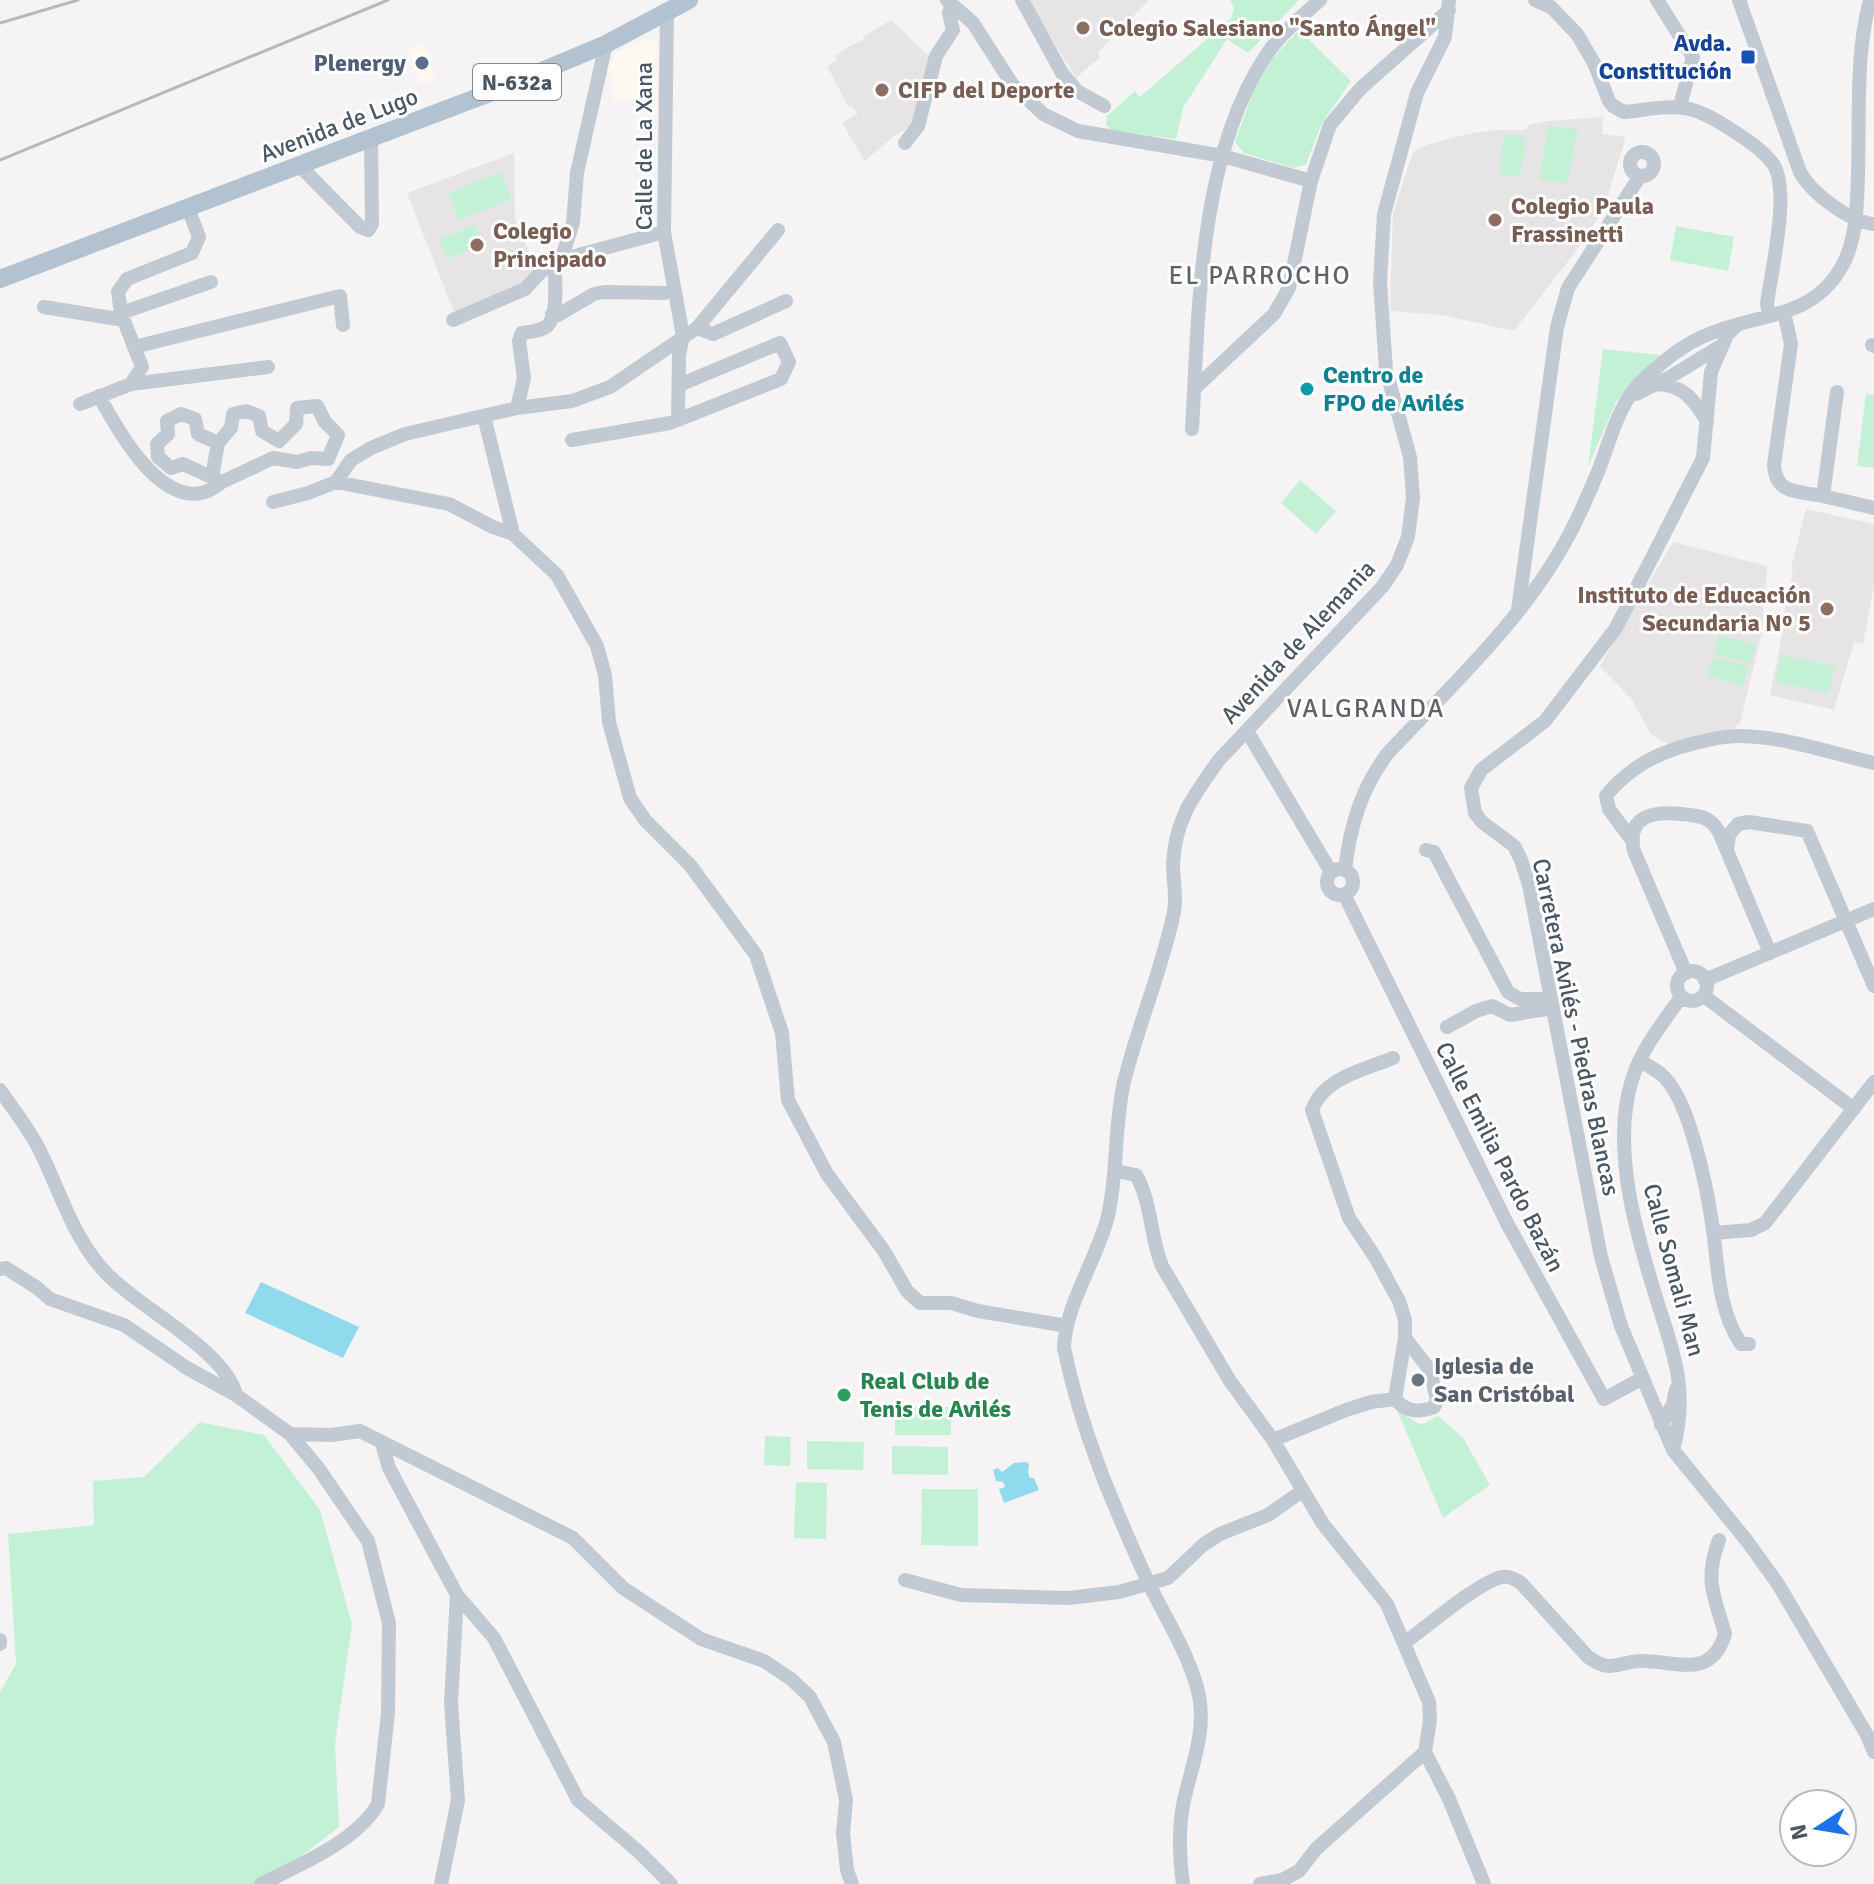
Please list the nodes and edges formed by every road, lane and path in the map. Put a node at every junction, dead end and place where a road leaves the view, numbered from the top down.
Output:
1 (689, 0) edge
2 (1022, 0) edge
3 (1320, 0) edge
4 (1535, 0) edge
5 (1657, 0) edge
6 (1739, 0) edge
7 (1870, 0) edge
8 (950, 2) edge
9 (1449, 5) edge
10 (667, 14) junction
11 (1426, 30) junction
12 (1445, 37) junction
13 (606, 44) junction
14 (1104, 106) dead end
15 (1680, 106) junction
16 (371, 138) junction
17 (905, 143) dead end
18 (1223, 156) junction
19 (299, 165) junction
20 (1640, 176) dead end
21 (1311, 181) junction
22 (188, 208) junction
23 (1857, 218) junction
24 (1874, 224) edge
25 (778, 230) dead end
26 (664, 232) junction
27 (557, 261) junction
28 (0, 279) edge
29 (211, 282) dead end
30 (665, 293) dead end
31 (786, 301) dead end
32 (44, 307) dead end
33 (552, 314) junction
34 (1777, 314) junction
35 (122, 317) junction
36 (453, 320) dead end
37 (343, 325) dead end
38 (1736, 326) junction
39 (697, 328) junction
40 (683, 336) junction
41 (1721, 346) junction
42 (134, 347) junction
43 (268, 367) dead end
44 (131, 384) junction
45 (1656, 384) junction
46 (679, 385) junction
47 (1194, 389) junction
48 (1837, 392) dead end
49 (99, 396) junction
50 (1632, 396) junction
51 (80, 404) dead end
52 (517, 408) junction
53 (484, 416) junction
54 (678, 420) junction
55 (1707, 421) junction
56 (1192, 429) dead end
57 (572, 440) dead end
58 (279, 441) junction
59 (218, 443) junction
60 (279, 459) junction
61 (217, 480) junction
62 (336, 482) junction
63 (1823, 496) junction
64 (273, 502) dead end
65 (1874, 508) edge
66 (513, 534) junction
67 (1524, 559) junction
68 (1547, 571) junction
69 (1517, 612) junction
70 (1247, 731) junction
71 (1258, 752) junction
72 (1219, 760) junction
73 (1874, 763) edge
74 (1631, 839) junction
75 (1426, 850) dead end
76 (1727, 850) junction
77 (1338, 871) junction
78 (1344, 894) junction
79 (1874, 909) edge
80 (1846, 921) junction
81 (1770, 953) junction
82 (1686, 973) junction
83 (1705, 980) junction
84 (1874, 986) edge
85 (1704, 996) junction
86 (1681, 997) junction
87 (1552, 1004) junction
88 (1447, 1027) dead end
89 (1393, 1058) dead end
90 (1640, 1061) junction
91 (1874, 1082) edge
92 (0, 1090) edge
93 (1854, 1109) junction
94 (1116, 1171) junction
95 (1714, 1233) junction
96 (0, 1269) edge
97 (1067, 1326) junction
98 (1734, 1331) dead end
99 (1405, 1338) junction
100 (1641, 1379) junction
101 (236, 1395) junction
102 (1395, 1399) junction
103 (1649, 1399) junction
104 (1678, 1409) junction
105 (1661, 1425) junction
106 (290, 1434) junction
107 (1273, 1440) junction
108 (382, 1444) junction
109 (1673, 1450) junction
110 (1302, 1491) junction
111 (1719, 1540) dead end
112 (905, 1580) dead end
113 (1150, 1585) junction
114 (457, 1595) junction
115 (1404, 1643) junction
116 (1425, 1752) junction
117 (1874, 1752) edge
118 (261, 1884) edge
119 (441, 1884) edge
120 (671, 1884) edge
121 (852, 1884) edge
122 (1183, 1884) edge
123 (1260, 1884) edge
124 (1484, 1884) edge

1 - 10 main road, Avenida de Lugo / N-632a
2 - 14 street
3 - 18 street
4 - 15 street
5 - 15 street
6 - 23 street
7 - 23 street
8 - 17 street
8 - 18 street
9 - 11 street
9 - 12 street, Avenida de Alemania
10 - 13 main road, Avenida de Lugo / N-632a
10 - 26 street, Calle de La Xana
11 - 12 street
11 - 21 street
12 - 70 street, Avenida de Alemania
13 - 16 main road, Avenida de Lugo / N-632a
13 - 27 street
15 - 34 street
16 - 19 main road, Avenida de Lugo / N-632a
16 - 19 street
18 - 21 street
18 - 47 street
19 - 22 main road, Avenida de Lugo / N-632a
20 - 67 street
21 - 47 street
22 - 28 main road, Avenida de Lugo / N-632a
22 - 35 street
23 - 24 street
23 - 34 street
25 - 39 street
26 - 27 street
26 - 40 street, Calle de La Xana
27 - 33 street
27 - 36 street
29 - 35 street
30 - 33 street
31 - 39 street
32 - 35 street
33 - 52 street
34 - 38 street
34 - 63 street
35 - 42 street
37 - 42 street
38 - 41 street, Carretera Avilés - Piedras Blancas
38 - 50 street
39 - 40 street
40 - 46 street, Calle de La Xana
40 - 52 street
41 - 45 street
41 - 55 street, Carretera Avilés - Piedras Blancas
42 - 44 street
43 - 44 street
44 - 49 street
45 - 50 street
45 - 55 street
46 - 54 street, Calle de La Xana
46 - 54 street
47 - 56 street
48 - 63 street
49 - 51 street
49 - 61 street
50 - 68 street
52 - 53 street
53 - 62 street
53 - 66 street
54 - 57 street
55 - 87 street, Carretera Avilés - Piedras Blancas
58 - 59 street
58 - 60 street
58 - 60 street
59 - 61 street
59 - 61 street
60 - 61 street
62 - 64 street
62 - 66 street
63 - 65 street
66 - 97 street
67 - 68 street
67 - 69 street
68 - 69 street
69 - 77 street
70 - 71 street
70 - 72 street, Avenida de Alemania
71 - 72 street
71 - 77 street
72 - 94 street, Avenida de Alemania
73 - 74 street
74 - 76 street
74 - 82 street
75 - 87 street
76 - 80 street
76 - 81 street
77 - 78 street
77 - 78 street
78 - 100 street, Calle Emilia Pardo Bazán
79 - 80 street
80 - 81 street
80 - 84 street
81 - 83 street
82 - 83 street
82 - 86 street
83 - 85 street
85 - 86 street
85 - 93 street
86 - 90 street, Calle Somali Man
87 - 88 street
87 - 100 street, Carretera Avilés - Piedras Blancas
89 - 99 street
90 - 95 street
90 - 104 street, Calle Somali Man
91 - 93 street
92 - 101 street
93 - 95 street
94 - 97 street, Avenida de Alemania
94 - 107 street
95 - 98 street
96 - 101 street
97 - 113 street
99 - 102 street
99 - 102 street
100 - 103 street, Carretera Avilés - Piedras Blancas
101 - 106 street
102 - 107 street
103 - 104 street
103 - 105 street, Carretera Avilés - Piedras Blancas
104 - 105 street
104 - 109 street, Calle Somali Man
105 - 109 street, Carretera Avilés - Piedras Blancas
106 - 108 street
106 - 118 street
107 - 110 street
108 - 114 street
108 - 121 street
109 - 117 street, Carretera Avilés - Piedras Blancas
110 - 113 street
110 - 115 street
111 - 115 street
112 - 113 street
113 - 122 street
114 - 119 street
114 - 120 street
115 - 116 street
116 - 123 street
116 - 124 street

